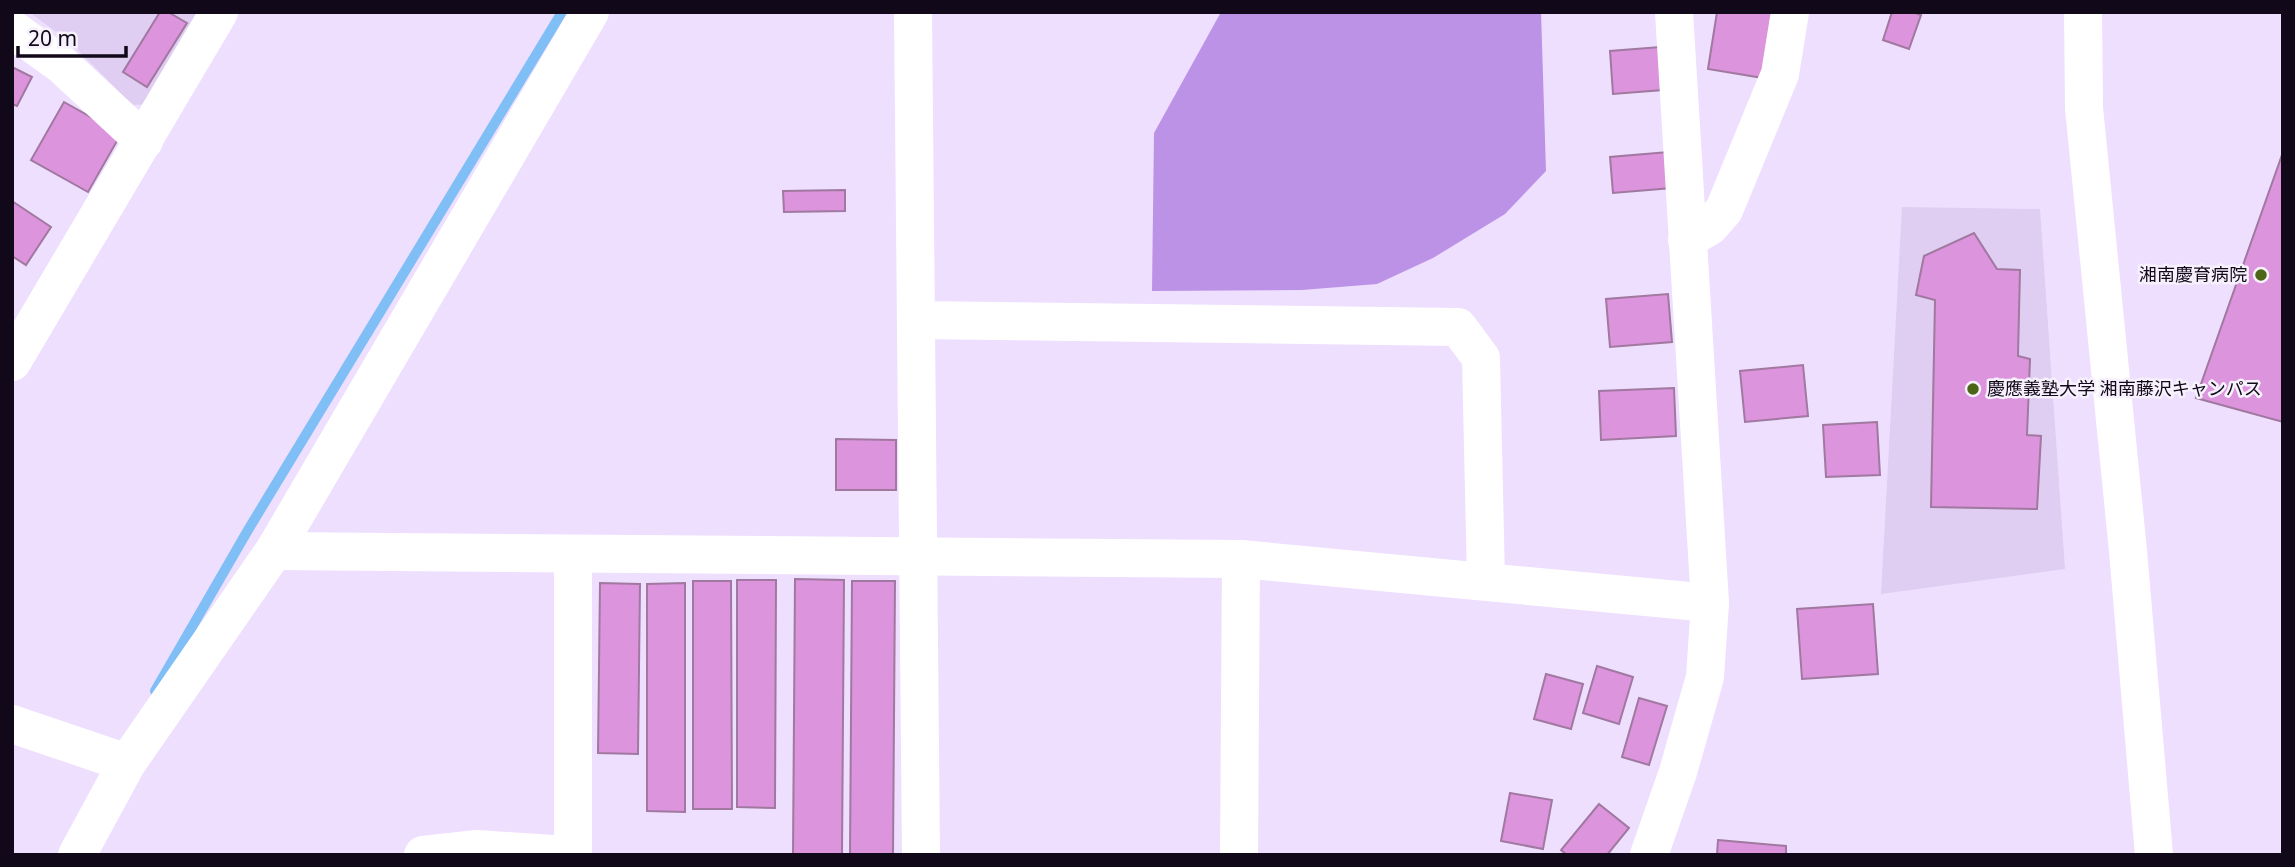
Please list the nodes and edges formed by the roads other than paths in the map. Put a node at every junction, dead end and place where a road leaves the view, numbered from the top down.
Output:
1 (219, 12) edge
2 (590, 12) edge
3 (913, 12) edge
4 (1674, 12) edge
5 (1790, 12) edge
6 (2083, 12) edge
7 (12, 29) edge
8 (144, 141) junction
9 (1687, 240) junction
10 (916, 320) junction
11 (12, 362) edge
12 (274, 551) junction
13 (573, 554) junction
14 (918, 556) junction
15 (1241, 559) junction
16 (1486, 580) junction
17 (1710, 603) junction
18 (12, 724) edge
19 (127, 763) junction
20 (77, 855) edge
21 (423, 855) edge
22 (568, 855) edge
23 (573, 855) edge
24 (921, 855) edge
25 (1239, 855) edge
26 (1648, 855) edge
27 (2154, 855) edge

1 - 8 street
2 - 12 street
3 - 10 street
4 - 9 street
5 - 9 street
6 - 27 street
7 - 8 street
8 - 11 street
9 - 17 street
10 - 14 street
10 - 16 street
12 - 13 street
12 - 19 street
13 - 14 street
13 - 23 street
14 - 15 street
14 - 24 street
15 - 16 street
15 - 25 street
16 - 17 street
17 - 26 street
18 - 19 street
19 - 20 street
21 - 22 street

